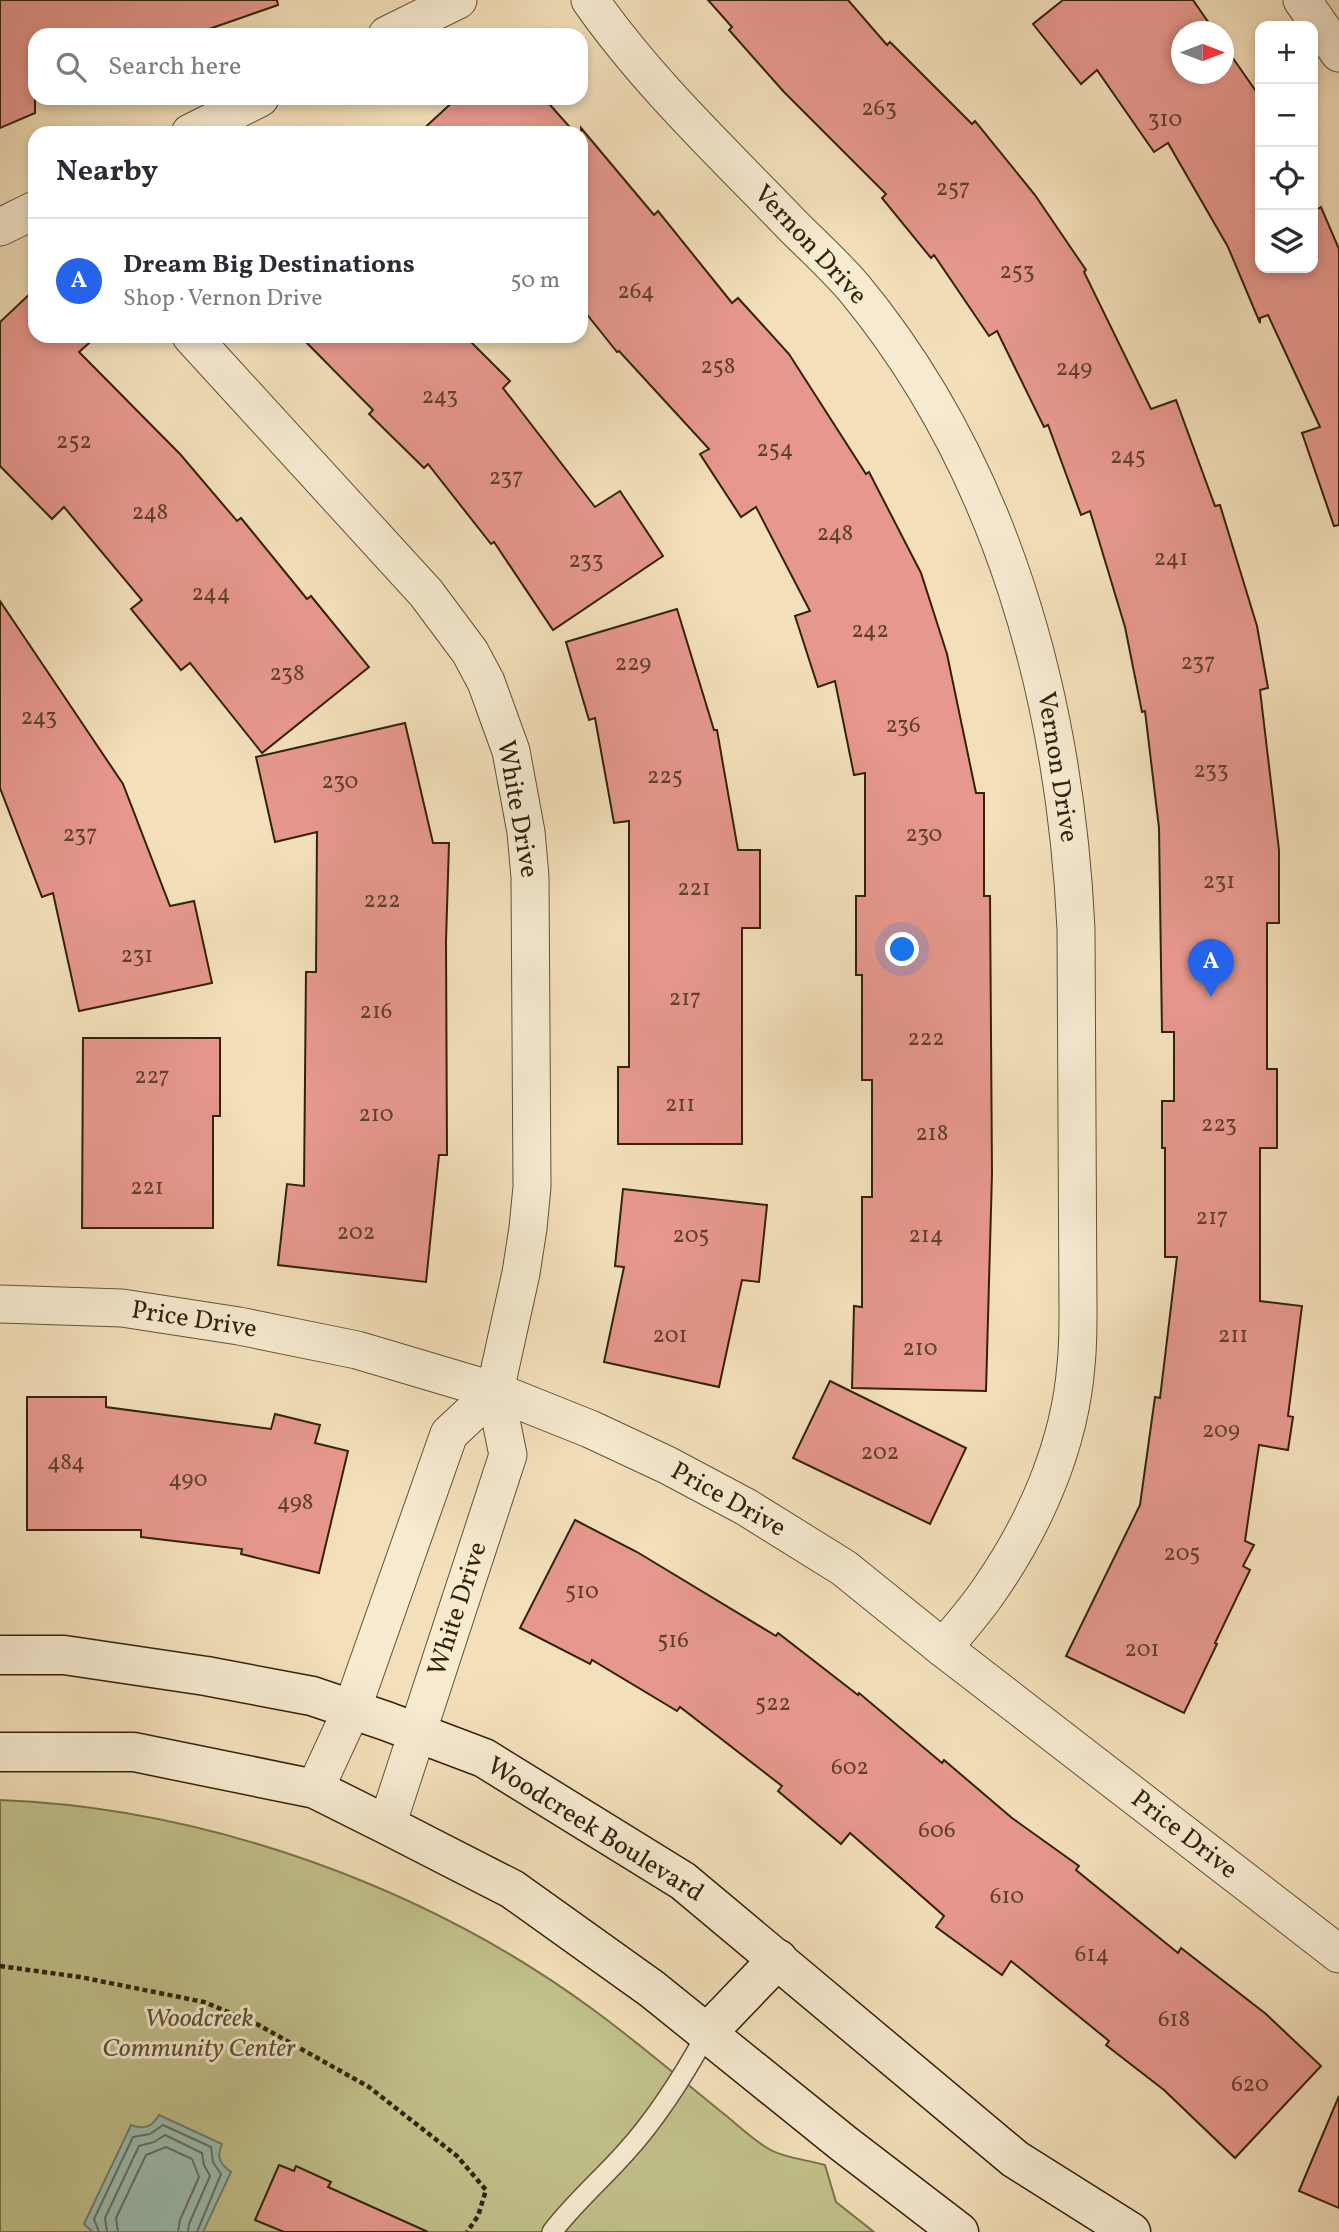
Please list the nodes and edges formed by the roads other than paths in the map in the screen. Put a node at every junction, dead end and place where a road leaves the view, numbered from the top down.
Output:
1 (458, 0) edge
2 (590, 0) edge
3 (1302, 0) edge
4 (401, 28) edge
5 (1339, 53) edge
6 (246, 105) edge
7 (204, 126) edge
8 (28, 213) edge
9 (0, 227) edge
10 (197, 343) edge
11 (0, 1304) edge
12 (495, 1391) junction
13 (943, 1648) junction
14 (0, 1655) edge
15 (352, 1709) junction
16 (418, 1733) junction
17 (0, 1752) edge
18 (315, 1789) junction
19 (387, 1825) junction
20 (1339, 1954) edge
21 (778, 1959) junction
22 (707, 2033) junction
23 (552, 2232) edge
24 (959, 2232) edge
25 (1131, 2232) edge

1 - 4 street
2 - 13 street, Vernon Drive
3 - 5 street
6 - 7 street
8 - 9 street
10 - 12 street, White Drive
11 - 12 street, Price Drive
12 - 13 street, Price Drive
12 - 15 street
12 - 16 street, White Drive
13 - 20 street, Price Drive
14 - 15 street, Woodcreek Boulevard
15 - 16 street, Woodcreek Boulevard
15 - 18 street
16 - 19 street, White Drive
16 - 21 street, Woodcreek Boulevard
17 - 18 street
18 - 19 street
19 - 22 street
21 - 22 street
21 - 25 street, Woodcreek Boulevard
22 - 23 lane
22 - 24 street

